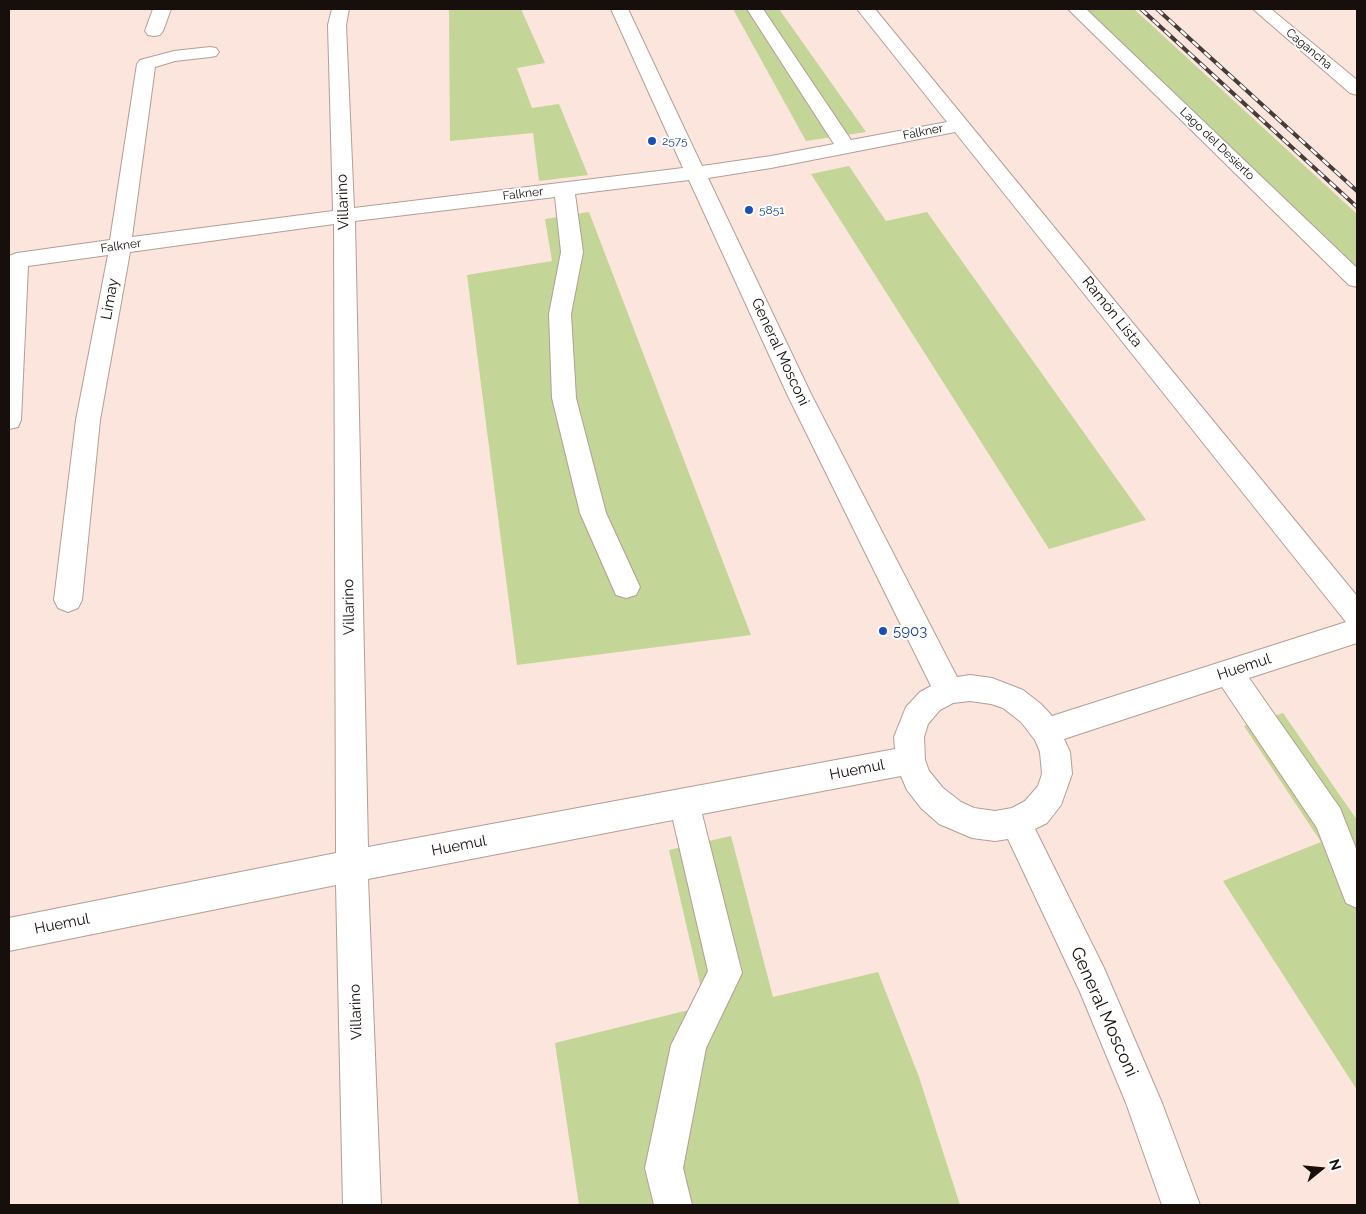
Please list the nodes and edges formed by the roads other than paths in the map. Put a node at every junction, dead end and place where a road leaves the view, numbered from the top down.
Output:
1 (162, 9) edge
2 (340, 9) edge
3 (619, 9) edge
4 (755, 9) edge
5 (866, 9) edge
6 (1076, 9) edge
7 (1261, 9) edge
8 (154, 31) dead end
9 (210, 52) dead end
10 (1357, 89) edge
11 (960, 124) junction
12 (846, 147) junction
13 (696, 173) junction
14 (564, 189) junction
15 (344, 216) junction
16 (120, 246) junction
17 (1357, 280) edge
18 (9, 420) edge
19 (626, 587) dead end
20 (68, 600) dead end
21 (1357, 616) edge
22 (1357, 631) edge
23 (1228, 672) junction
24 (949, 691) junction
25 (1046, 730) junction
26 (910, 760) junction
27 (684, 803) junction
28 (1016, 822) junction
29 (352, 866) junction
30 (1357, 892) edge
31 (9, 935) edge
32 (362, 1205) edge
33 (673, 1205) edge
34 (1181, 1205) edge

1 - 8 street
2 - 15 street, Villarino
3 - 13 street, General Mosconi
4 - 12 street
5 - 11 street, Ramón Lista
6 - 17 street, Lago del Desierto
7 - 10 street, Cagancha
9 - 16 street, Limay
11 - 12 street, Falkner
11 - 21 street, Ramón Lista
12 - 13 street, Falkner
13 - 14 street, Falkner
13 - 24 street, General Mosconi
14 - 15 street, Falkner
14 - 19 street
15 - 16 street, Falkner
15 - 29 street, Villarino
16 - 18 street, Falkner
16 - 20 street, Limay
22 - 23 street, Huemul
23 - 25 street, Huemul
23 - 30 street
24 - 25 street
24 - 26 street
25 - 28 street
26 - 27 street, Huemul
26 - 28 street
27 - 29 street, Huemul
27 - 33 street
28 - 34 street, General Mosconi
29 - 31 street, Huemul
29 - 32 street, Villarino

